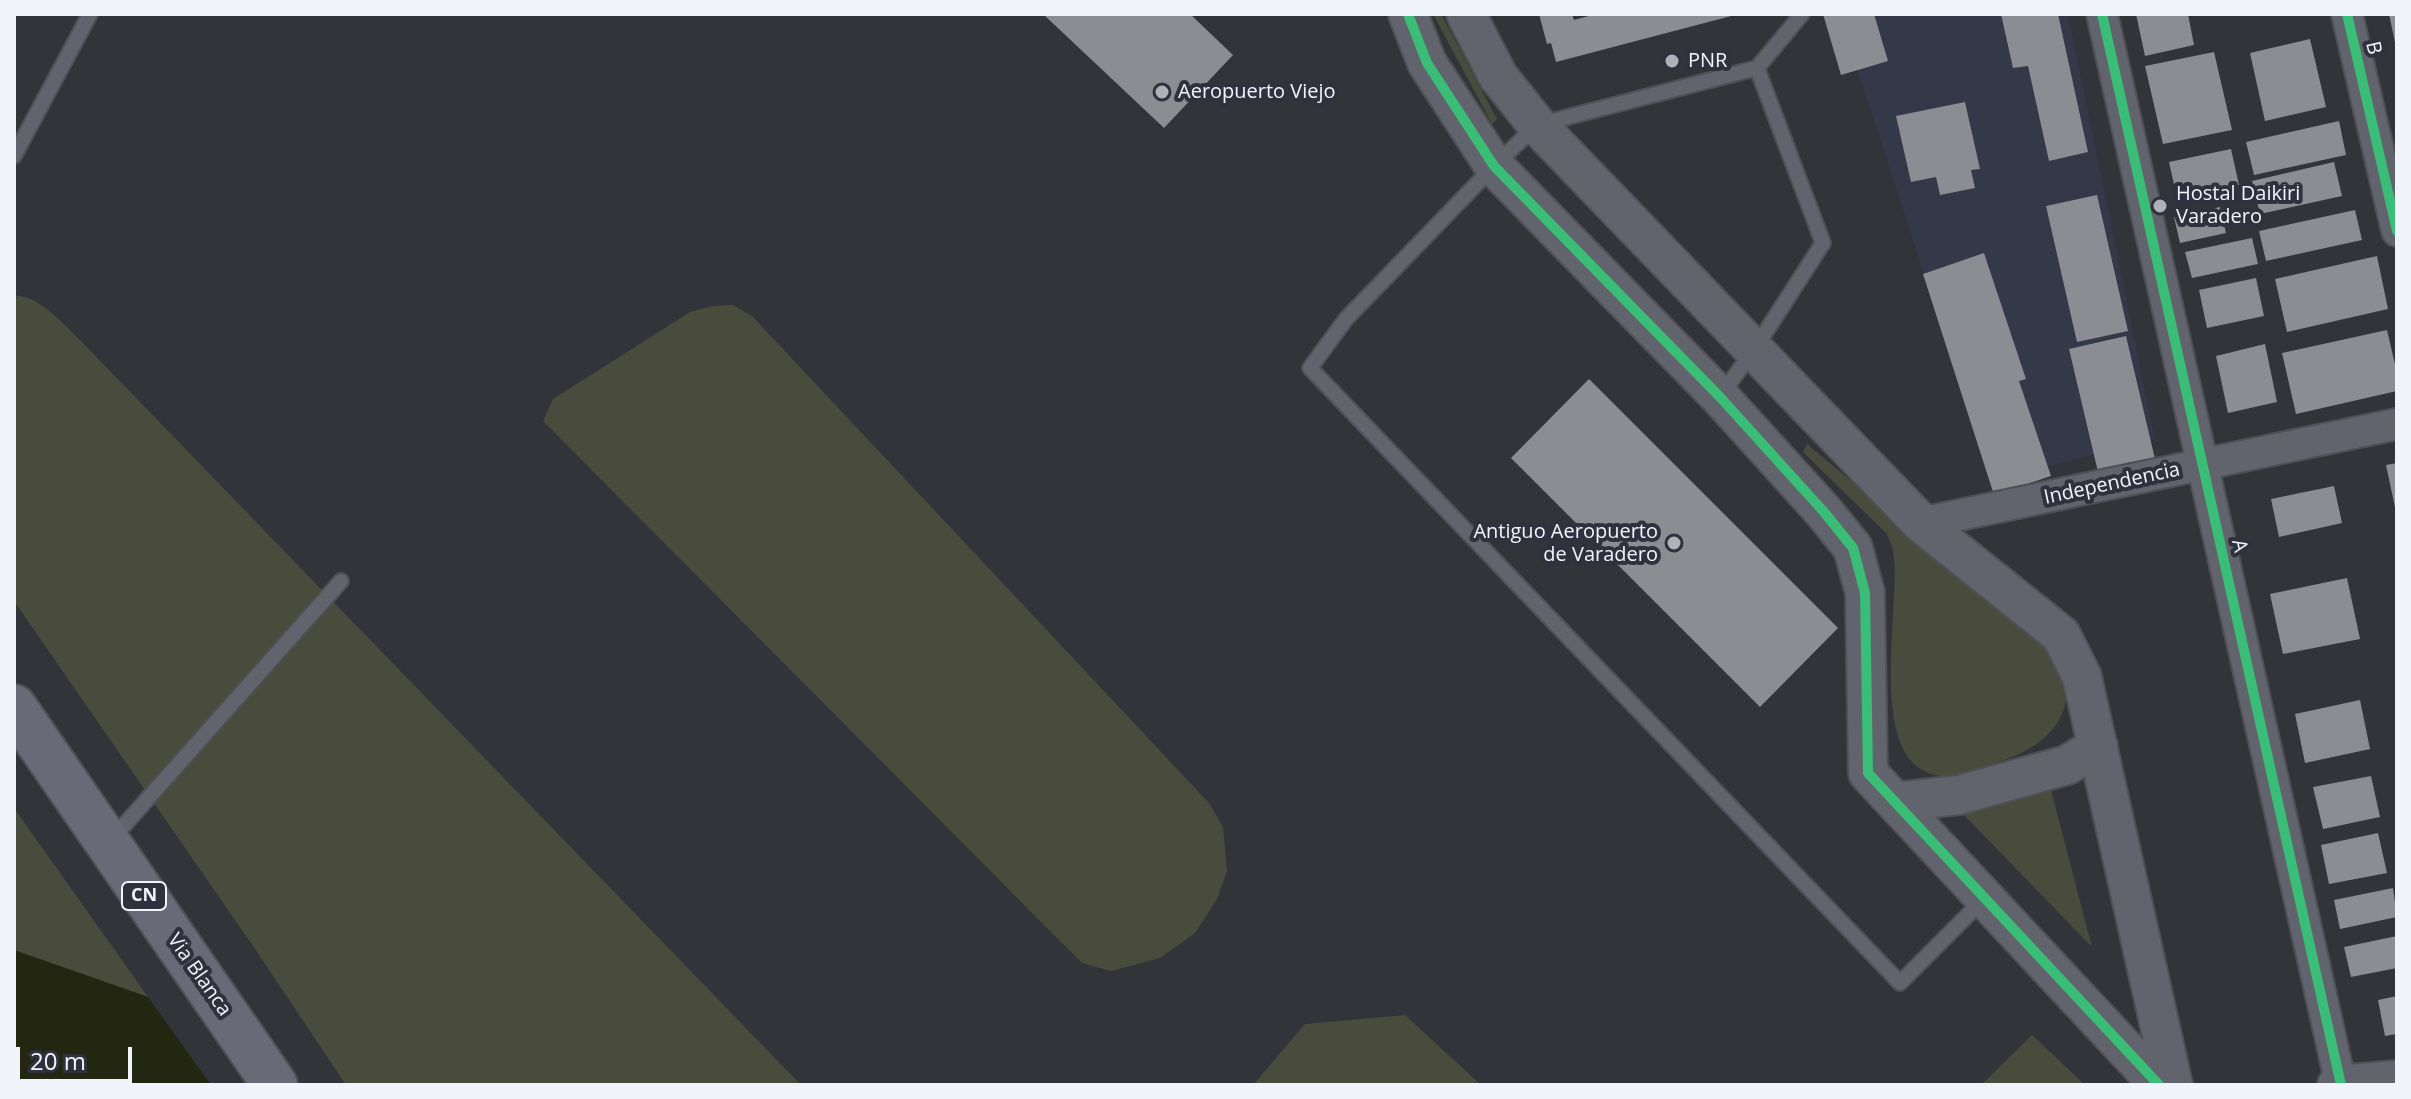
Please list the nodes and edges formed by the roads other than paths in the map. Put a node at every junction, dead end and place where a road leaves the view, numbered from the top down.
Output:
1 (90, 14) edge
2 (1408, 14) edge
3 (1466, 14) edge
4 (1802, 14) edge
5 (2102, 14) edge
6 (2347, 14) edge
7 (1757, 68) junction
8 (1537, 125) junction
9 (14, 156) edge
10 (1494, 166) junction
11 (2397, 231) edge
12 (1754, 350) junction
13 (1720, 397) junction
14 (2397, 424) edge
15 (2202, 465) junction
16 (1921, 523) junction
17 (341, 581) dead end
18 (14, 707) edge
19 (2098, 746) junction
20 (1895, 802) junction
21 (108, 843) junction
22 (1986, 897) junction
23 (2397, 1080) edge
24 (275, 1085) edge
25 (2159, 1085) edge
26 (2173, 1085) edge
27 (2340, 1085) edge

1 - 9 lane
2 - 10 street
3 - 8 street
4 - 7 lane
5 - 15 street, A
6 - 11 street, B
7 - 8 lane
7 - 12 lane
8 - 10 lane
8 - 12 street
10 - 13 street
10 - 22 lane
12 - 13 lane
12 - 16 street
13 - 20 street
14 - 15 street, Independencia
15 - 16 street, Independencia
15 - 27 street, A
16 - 19 street
17 - 21 lane
18 - 21 highway, Via Blanca / CN
19 - 20 street
19 - 26 street
20 - 22 street
21 - 24 highway, Via Blanca / CN
22 - 25 street
23 - 27 street

